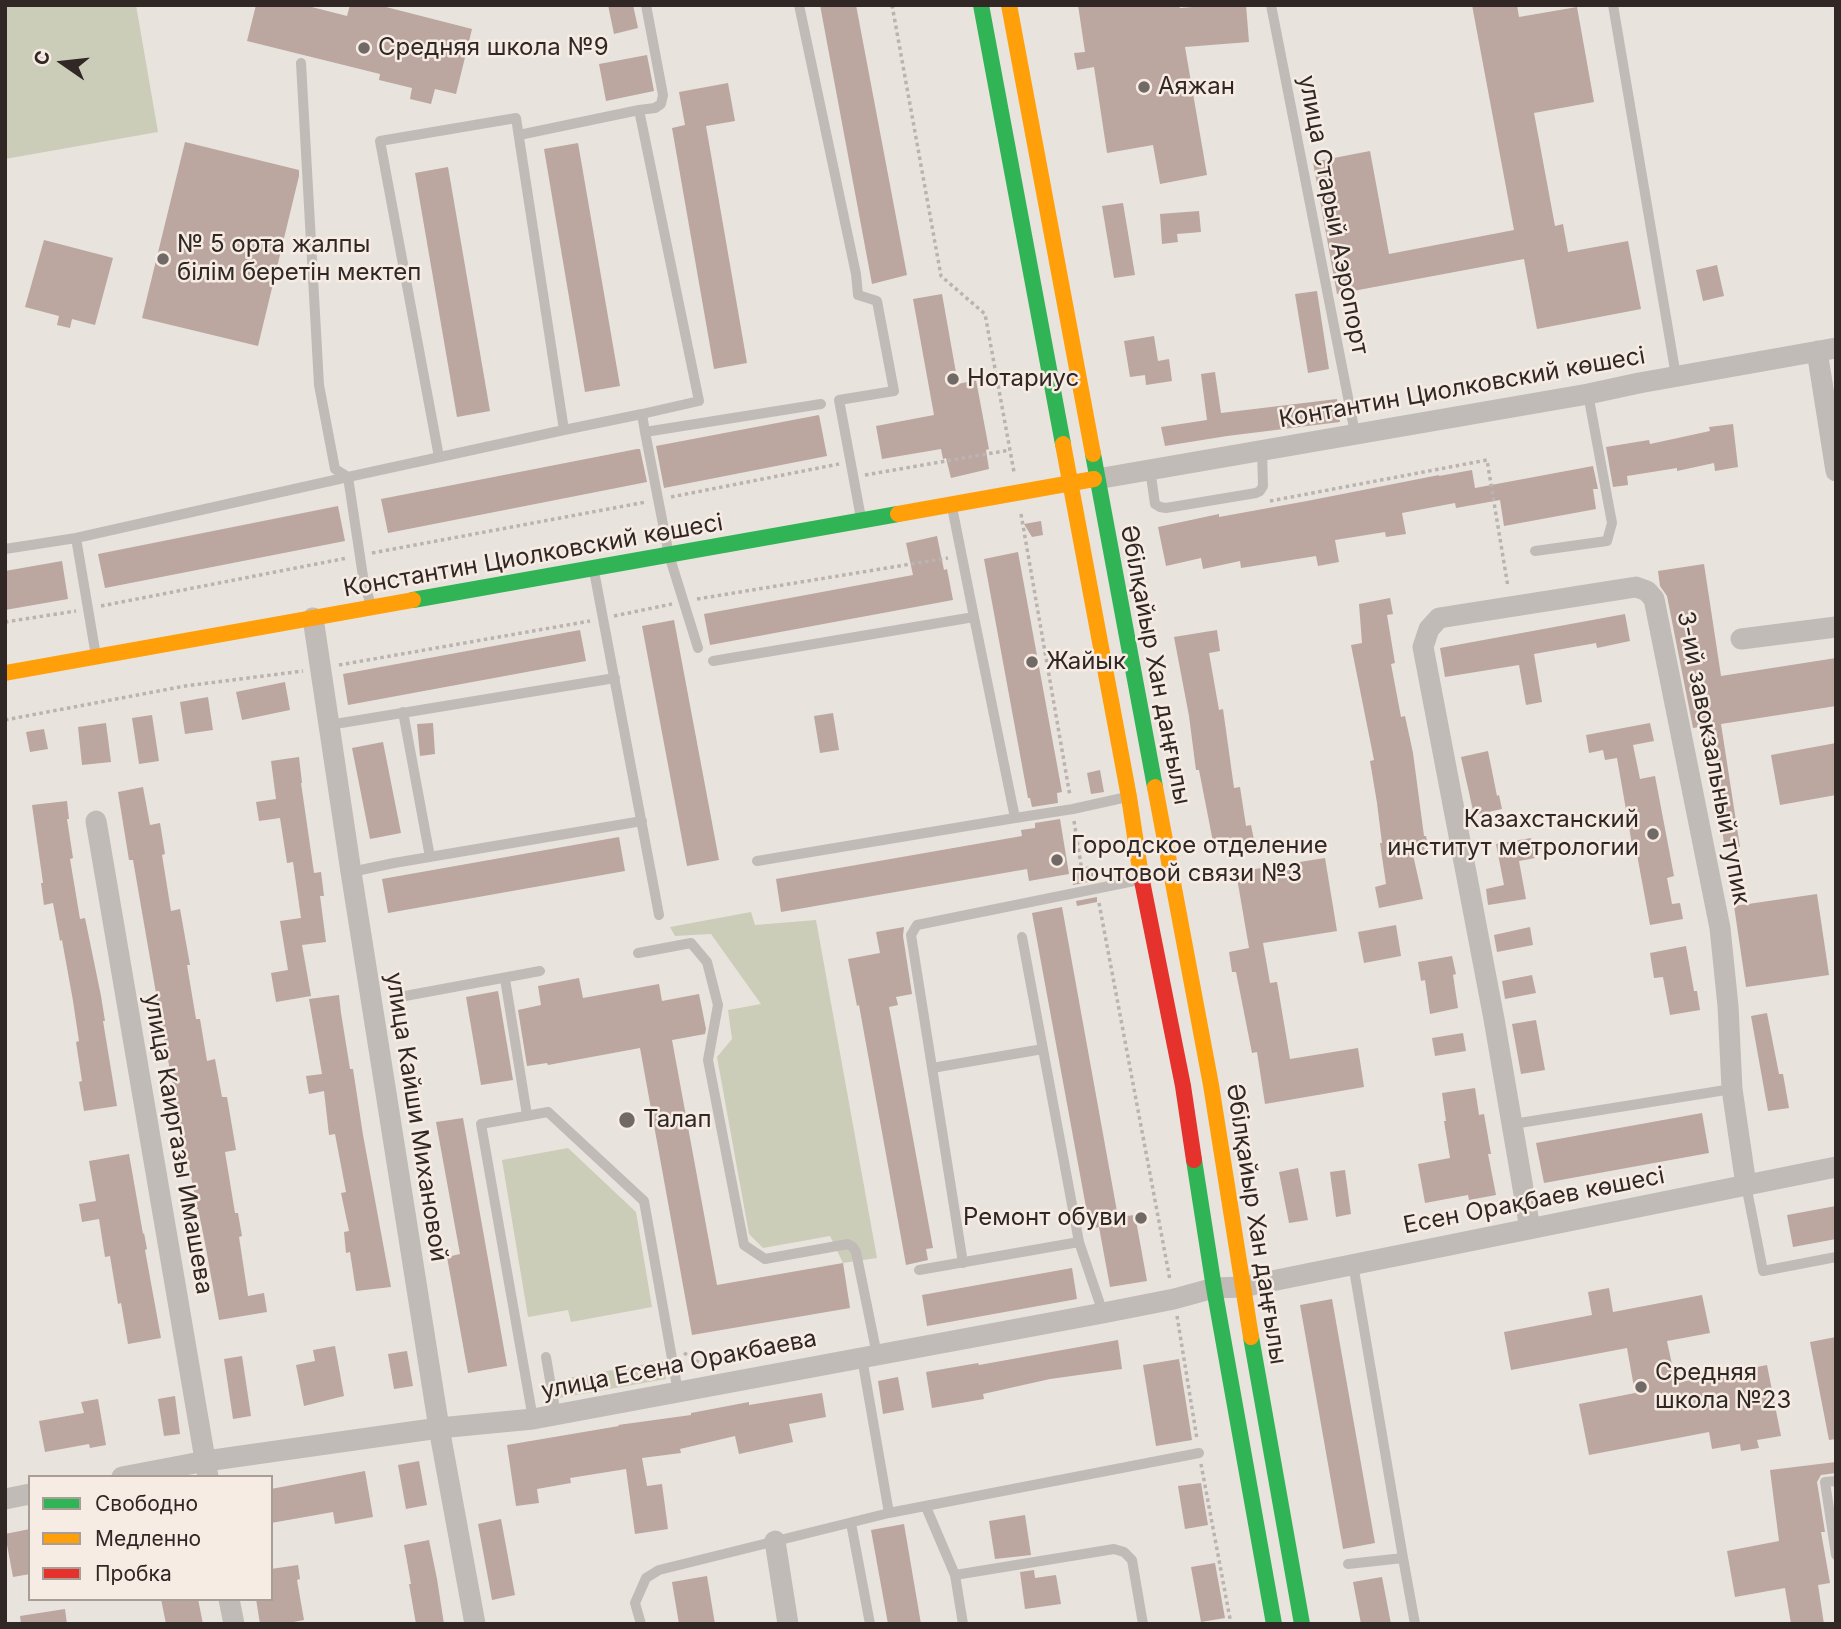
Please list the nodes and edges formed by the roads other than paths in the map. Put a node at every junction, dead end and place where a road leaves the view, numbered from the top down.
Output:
1 (646, 5) edge
2 (799, 5) edge
3 (981, 5) edge
4 (1009, 5) edge
5 (1271, 5) edge
6 (1613, 5) edge
7 (301, 63) dead end
8 (639, 110) junction
9 (519, 135) junction
10 (1826, 350) edge
11 (1676, 376) junction
12 (1588, 394) junction
13 (821, 404) dead end
14 (642, 414) junction
15 (564, 430) junction
16 (645, 432) junction
17 (1355, 433) junction
18 (1262, 450) junction
19 (439, 457) junction
20 (1150, 469) junction
21 (1836, 471) edge
22 (348, 477) junction
23 (1097, 479) junction
24 (1070, 484) junction
25 (952, 504) junction
26 (862, 520) junction
27 (76, 538) junction
28 (5, 549) edge
29 (1535, 551) dead end
30 (669, 555) junction
31 (594, 568) junction
32 (371, 607) junction
33 (974, 617) junction
34 (313, 618) junction
35 (1836, 628) edge
36 (1741, 639) dead end
37 (698, 648) dead end
38 (96, 656) junction
39 (713, 661) dead end
40 (5, 673) edge
41 (615, 678) junction
42 (403, 712) junction
43 (329, 725) junction
44 (1129, 797) junction
45 (1015, 818) junction
46 (96, 821) dead end
47 (642, 821) junction
48 (430, 857) junction
49 (757, 861) dead end
50 (351, 872) junction
51 (1142, 879) junction
52 (659, 915) dead end
53 (1022, 937) dead end
54 (638, 953) dead end
55 (540, 971) dead end
56 (505, 979) junction
57 (405, 996) dead end
58 (1043, 1049) junction
59 (932, 1068) junction
60 (1732, 1089) junction
61 (527, 1115) junction
62 (1513, 1124) junction
63 (1836, 1167) edge
64 (1746, 1185) junction
65 (1530, 1229) junction
66 (1079, 1242) junction
67 (1836, 1257) edge
68 (963, 1264) junction
69 (1353, 1264) junction
70 (919, 1270) dead end
71 (1242, 1287) junction
72 (1214, 1288) junction
73 (1103, 1313) junction
74 (545, 1357) dead end
75 (870, 1357) junction
76 (678, 1392) junction
77 (556, 1415) junction
78 (533, 1419) junction
79 (439, 1428) junction
80 (1199, 1453) dead end
81 (207, 1469) edge
82 (143, 1475) edge
83 (1830, 1482) edge
84 (28, 1494) edge
85 (5, 1499) edge
86 (926, 1507) junction
87 (889, 1514) junction
88 (851, 1523) junction
89 (775, 1541) junction
90 (1836, 1555) edge
91 (1403, 1558) junction
92 (1348, 1564) dead end
93 (955, 1575) junction
94 (229, 1601) edge
95 (234, 1624) edge
96 (475, 1624) edge
97 (640, 1624) edge
98 (788, 1624) edge
99 (870, 1624) edge
100 (963, 1624) edge
101 (1143, 1624) edge
102 (1274, 1624) edge
103 (1302, 1624) edge
104 (1415, 1624) edge

1 - 8 lane
2 - 26 lane
3 - 24 main road, Әбілқайыр Хан даңғылы
4 - 23 main road, Әбілқайыр Хан даңғылы
5 - 17 lane, улица Старый Аэропорт
6 - 11 lane
7 - 22 lane
8 - 9 lane
8 - 14 lane
9 - 15 lane
9 - 19 lane
10 - 11 street, Контантин Циолковский көшесі
10 - 21 street
11 - 12 street, Контантин Циолковский көшесі
12 - 17 street, Контантин Циолковский көшесі
12 - 29 lane
13 - 16 lane
14 - 15 lane
14 - 16 lane
15 - 19 lane
16 - 30 lane
17 - 18 street, Контантин Циолковский көшесі
18 - 20 street, Контантин Циолковский көшесі
18 - 20 lane
19 - 22 lane
20 - 23 street, Контантин Циолковский көшесі
22 - 27 lane
22 - 32 lane
23 - 24 main road, Константин Циолковский көшесі
23 - 71 main road, Әбілқайыр Хан даңғылы
24 - 25 main road, Константин Циолковский көшесі
24 - 44 main road, Әбілқайыр Хан даңғылы
25 - 26 main road, Константин Циолковский көшесі
25 - 33 lane
26 - 30 main road, Константин Циолковский көшесі
27 - 28 lane
27 - 38 lane
30 - 31 main road, Константин Циолковский көшесі
30 - 37 lane
31 - 32 main road, Константин Циолковский көшесі
31 - 41 lane
32 - 34 main road, Константин Циолковский көшесі
33 - 39 lane
33 - 45 lane
34 - 38 main road, Константин Циолковский көшесі
34 - 43 street, улица Кайши Михановой
35 - 36 street
38 - 40 main road, Константин Циолковский көшесі
41 - 42 lane
41 - 47 lane
42 - 43 lane
42 - 48 lane
43 - 50 street, улица Кайши Михановой
44 - 45 lane
44 - 51 main road, Әбілқайыр Хан даңғылы
45 - 49 lane
46 - 81 street, улица Каиргазы Имашева
47 - 48 lane
47 - 52 lane
48 - 50 lane
50 - 79 street, улица Кайши Михановой
51 - 59 lane
51 - 72 main road, Әбілқайыр Хан даңғылы
53 - 58 lane
54 - 75 lane
55 - 56 lane
56 - 57 lane
56 - 61 lane
58 - 59 lane
58 - 66 lane
59 - 68 lane
60 - 62 lane
60 - 62 street, 3-ий завокзальный тупик
60 - 64 street, 3-ий завокзальный тупик
61 - 76 lane
61 - 78 lane
62 - 65 street, 3-ий завокзальный тупик
63 - 64 street, Есен Орақбаев көшесі
64 - 65 street, Есен Орақбаев көшесі
64 - 67 lane
65 - 69 street, Есен Орақбаев көшесі
66 - 68 lane
66 - 73 lane
68 - 70 lane
69 - 71 street, Есен Орақбаев көшесі
69 - 91 lane
71 - 72 street, улица Есена Оракбаева
71 - 103 main road, Әбілқайыр Хан даңғылы
72 - 73 street, улица Есена Оракбаева
72 - 102 main road, Әбілқайыр Хан даңғылы
73 - 75 street, улица Есена Оракбаева
74 - 77 lane
75 - 76 street, улица Есена Оракбаева
75 - 87 lane
76 - 77 street, улица Есена Оракбаева
77 - 78 street, улица Есена Оракбаева
78 - 79 street, улица Есена Оракбаева
79 - 81 street, улица Есена Оракбаева
79 - 96 street, улица Кайши Михановой
80 - 86 lane
81 - 82 street, улица Есена Оракбаева
83 - 90 lane
84 - 85 street
86 - 87 lane
86 - 93 lane
87 - 88 lane
88 - 89 lane
88 - 99 lane
89 - 97 lane
89 - 98 street
91 - 92 lane
91 - 104 lane
93 - 100 lane
93 - 101 lane
94 - 95 street

